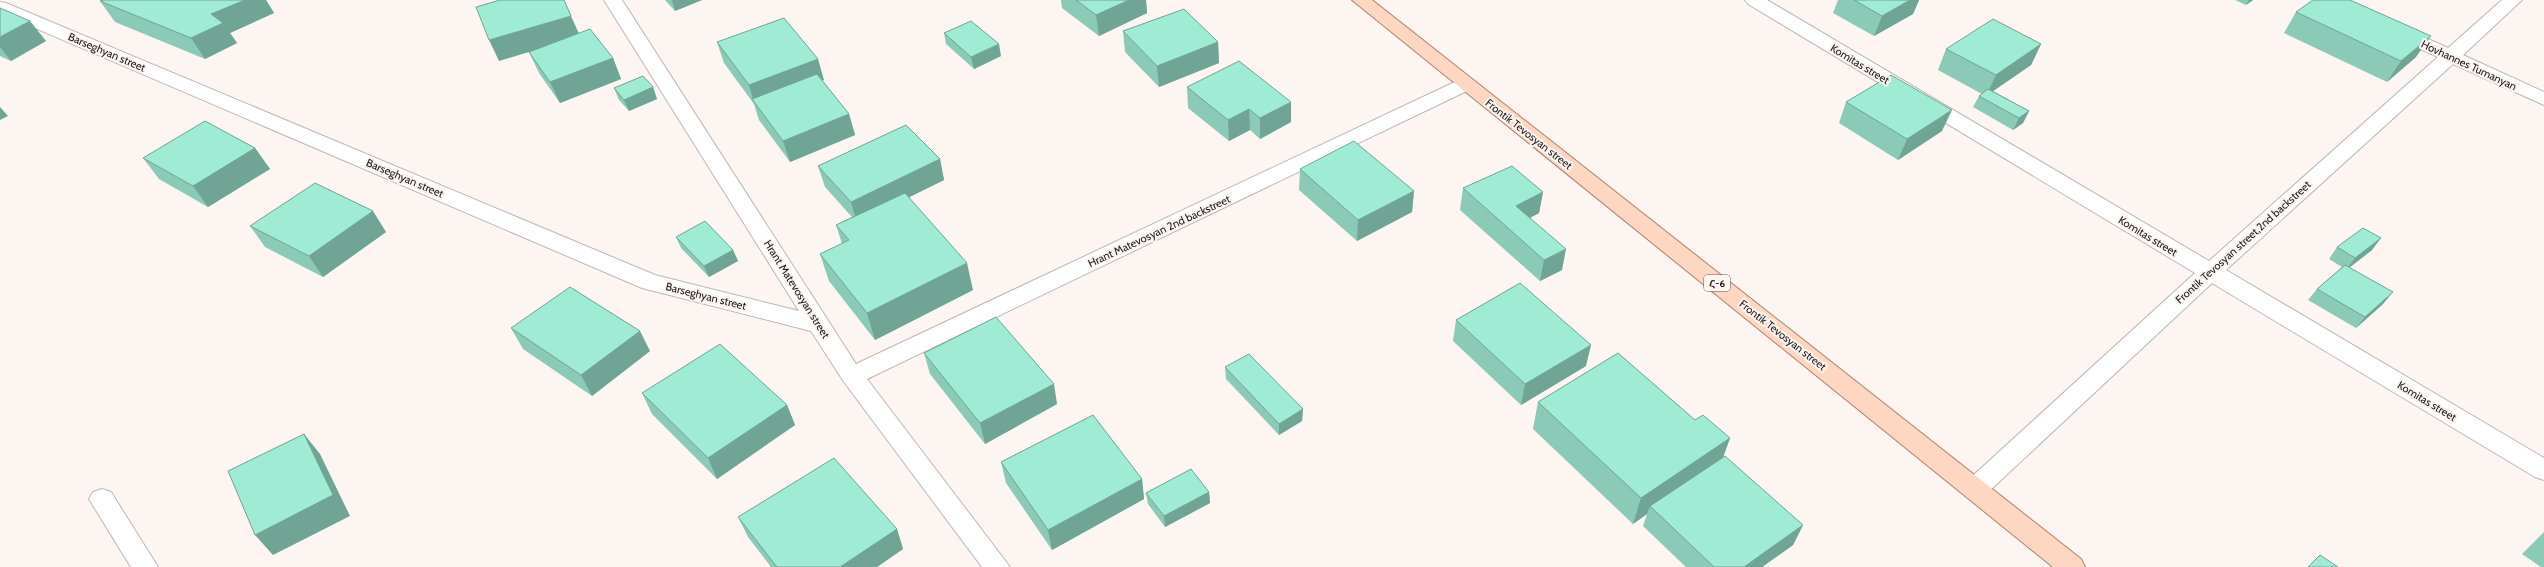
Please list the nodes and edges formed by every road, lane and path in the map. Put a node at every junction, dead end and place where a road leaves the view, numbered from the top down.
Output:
1 (613, 0) edge
2 (1361, 0) edge
3 (1754, 0) edge
4 (2514, 0) edge
5 (0, 7) edge
6 (2379, 23) edge
7 (2450, 56) junction
8 (1466, 84) junction
9 (2544, 99) edge
10 (2209, 273) junction
11 (818, 324) junction
12 (852, 376) junction
13 (2544, 470) edge
14 (1976, 488) junction
15 (102, 499) dead end
16 (145, 567) edge
17 (997, 567) edge
18 (2072, 567) edge

1 - 11 street, Hrant Matevosyan street
2 - 8 main road, Frontik Tevosyan street / Հ-6
3 - 10 street, Komitas street
4 - 7 street, Frontik Tevosyan street,2nd backstreet
5 - 11 street, Barseghyan street
6 - 7 street, Hovhannes Tumanyan
7 - 9 street, Hovhannes Tumanyan
7 - 10 street, Frontik Tevosyan street,2nd backstreet
8 - 12 street, Hrant Matevosyan 2nd backstreet
8 - 14 main road, Frontik Tevosyan street / Հ-6
10 - 13 street, Komitas street
10 - 14 street, Frontik Tevosyan street,2nd backstreet
11 - 12 street, Hrant Matevosyan street
12 - 17 street, Hrant Matevosyan street
14 - 18 main road, Frontik Tevosyan street / Հ-6
15 - 16 street

